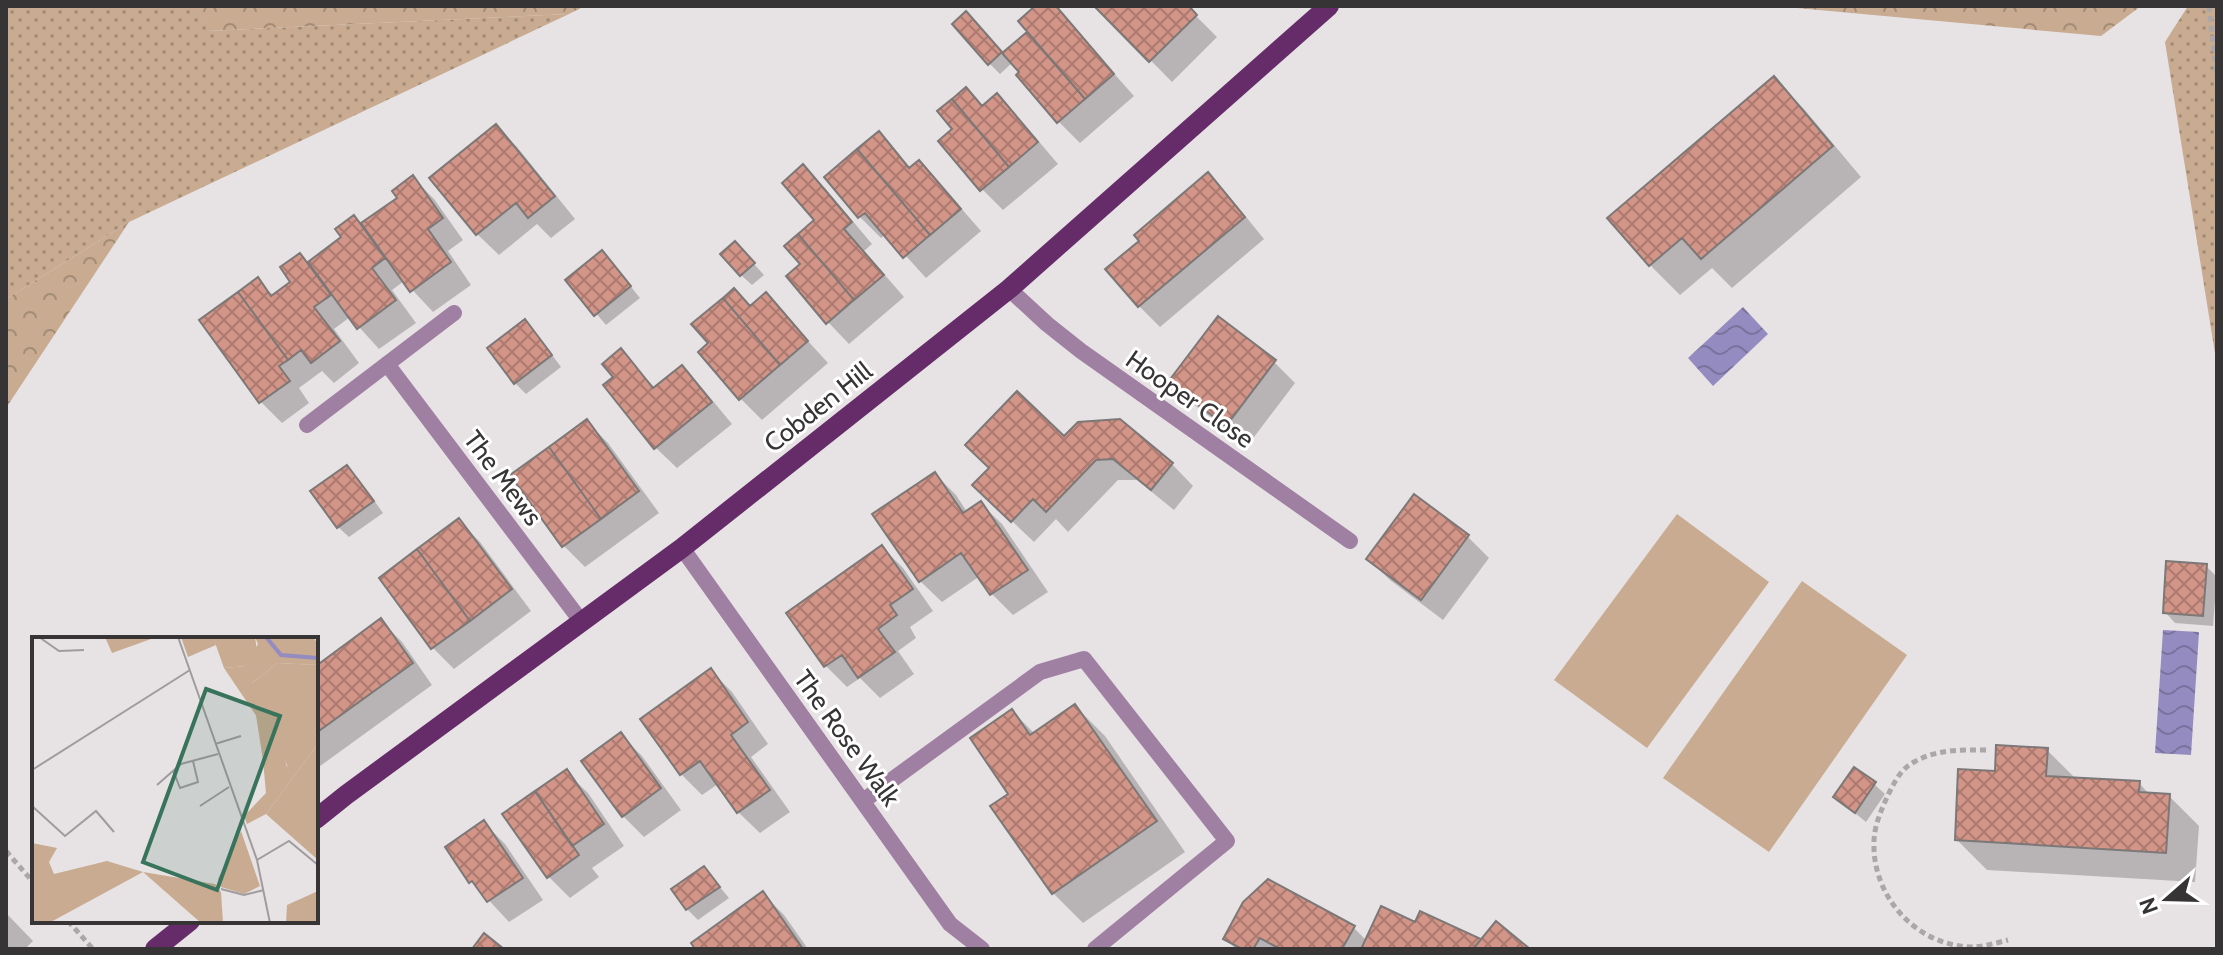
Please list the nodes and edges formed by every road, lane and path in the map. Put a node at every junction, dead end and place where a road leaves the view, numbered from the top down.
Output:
1 (1329, 6) edge
2 (2209, 6) edge
3 (2217, 79) edge
4 (1009, 289) junction
5 (454, 313) dead end
6 (387, 364) junction
7 (307, 425) dead end
8 (1350, 541) dead end
9 (682, 548) junction
10 (581, 621) junction
11 (1986, 750) dead end
12 (863, 801) junction
13 (318, 818) edge
14 (6, 851) edge
15 (32, 881) edge
16 (70, 923) edge
17 (188, 923) edge
18 (2008, 940) dead end
19 (93, 949) edge
20 (155, 949) edge
21 (982, 949) edge
22 (1095, 949) edge

1 - 4 main road, Cobden Hill
2 - 3 path
4 - 8 street, Hooper Close
4 - 9 main road, Cobden Hill
5 - 6 street
6 - 7 street
6 - 10 street, The Mews
9 - 10 main road, Cobden Hill
9 - 12 street, The Rose Walk
10 - 13 main road, Cobden Hill
11 - 18 path
12 - 21 street, The Rose Walk
12 - 22 street
14 - 15 path
16 - 19 path
17 - 20 main road

